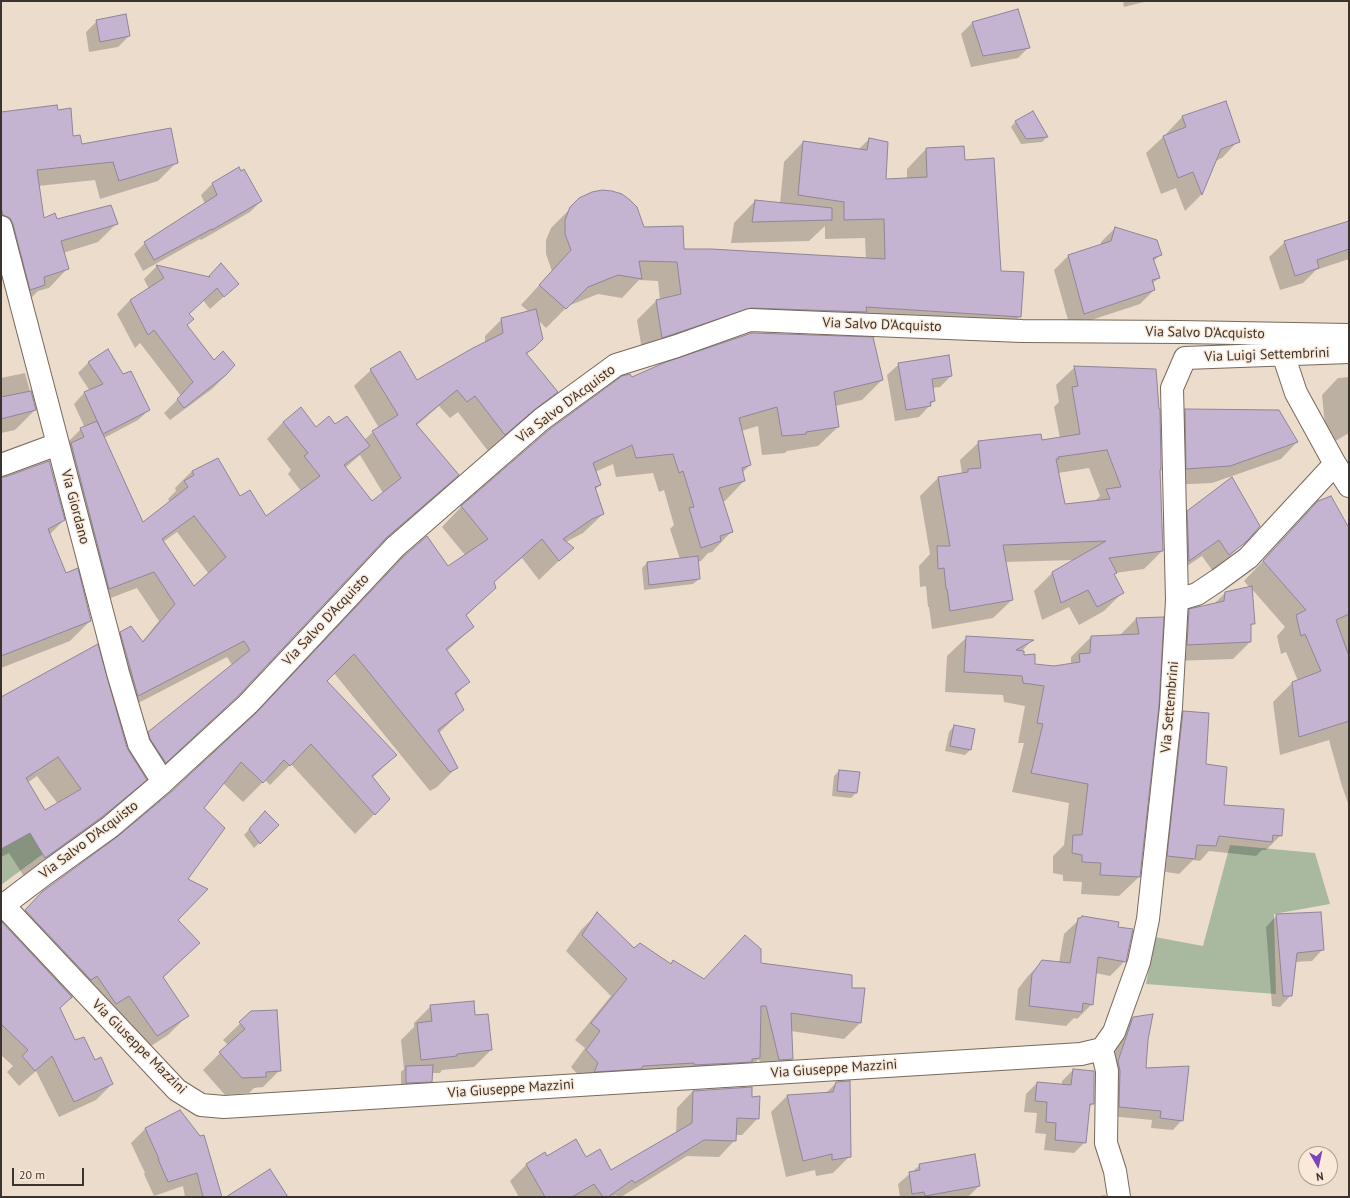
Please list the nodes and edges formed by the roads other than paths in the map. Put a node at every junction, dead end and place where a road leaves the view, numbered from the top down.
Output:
1 (1, 226) edge
2 (877, 326) junction
3 (1349, 335) edge
4 (1349, 352) edge
5 (1283, 354) junction
6 (1185, 358) junction
7 (58, 444) junction
8 (1335, 464) junction
9 (1, 465) edge
10 (1349, 486) edge
11 (1177, 600) junction
12 (163, 782) junction
13 (2, 906) edge
14 (1102, 1049) junction
15 (1119, 1197) edge

1 - 7 street, Via Giordano
2 - 3 street, Via Salvo D'Acquisto
2 - 6 street
2 - 12 street, Via Salvo D'Acquisto
4 - 5 street, Via Luigi Settembrini
5 - 6 street, Via Luigi Settembrini
5 - 8 street
6 - 11 street, Via Settembrini
7 - 9 street
7 - 12 street, Via Giordano
8 - 10 street
8 - 11 street
11 - 14 street, Via Settembrini
12 - 13 street, Via Salvo D'Acquisto
13 - 14 street, Via Giuseppe Mazzini
14 - 15 street

